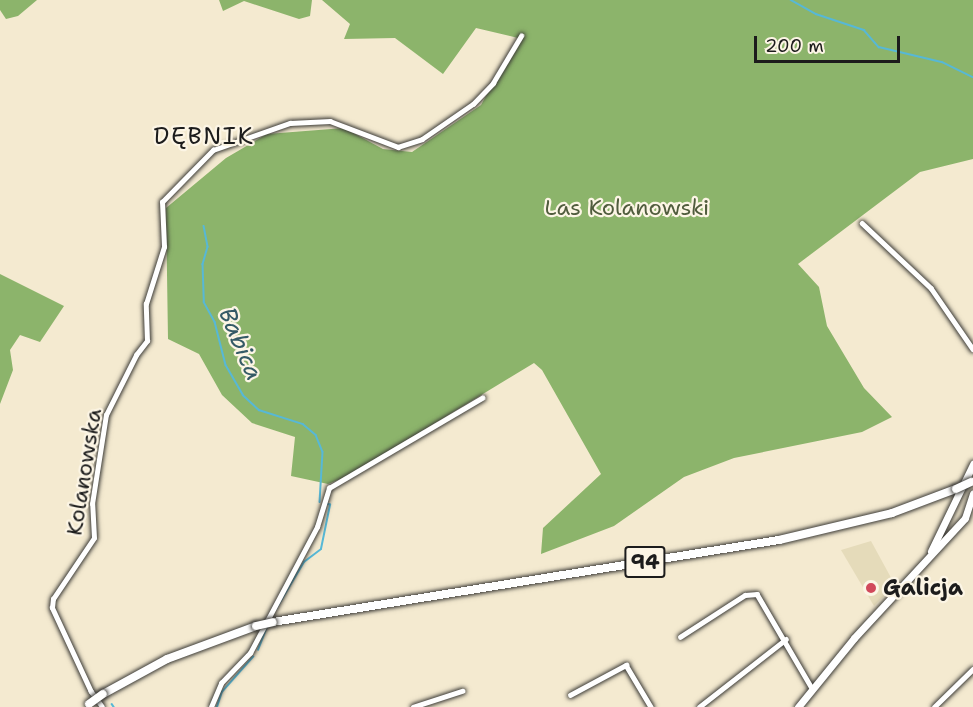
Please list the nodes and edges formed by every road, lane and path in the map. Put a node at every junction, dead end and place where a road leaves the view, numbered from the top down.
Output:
1 (521, 36) dead end
2 (862, 223) dead end
3 (973, 349) edge
4 (482, 398) dead end
5 (973, 464) edge
6 (972, 480) edge
7 (973, 495) edge
8 (927, 559) junction
9 (680, 637) dead end
10 (786, 639) junction
11 (973, 669) edge
12 (812, 688) junction
13 (462, 691) dead end
14 (570, 695) dead end
15 (87, 705) edge
16 (102, 707) edge
17 (211, 707) edge
18 (413, 707) edge
19 (651, 707) edge
20 (699, 707) edge
21 (798, 707) edge
22 (934, 707) edge

1 - 16 street, Kolanowska
2 - 3 street
4 - 17 street
5 - 8 main road
6 - 15 main road, 94, bridge
7 - 8 main road
8 - 12 main road
9 - 10 street
10 - 12 street
10 - 20 street
11 - 22 street
12 - 21 main road
13 - 18 street
14 - 19 street

